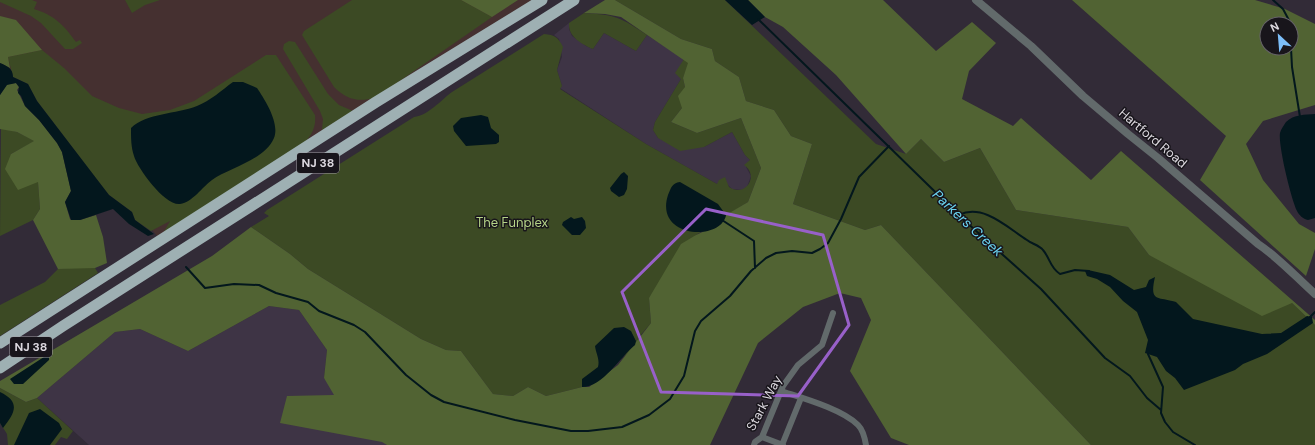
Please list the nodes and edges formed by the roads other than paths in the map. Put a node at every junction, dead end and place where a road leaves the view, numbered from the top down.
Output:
1 (542, 0) edge
2 (574, 0) edge
3 (976, 0) edge
4 (1315, 294) edge
5 (833, 314) dead end
6 (0, 343) edge
7 (0, 368) edge
8 (780, 391) junction
9 (802, 398) junction
10 (762, 437) junction
11 (754, 445) edge
12 (783, 445) edge
13 (866, 445) edge

1 - 6 highway, NJ 38
2 - 7 highway, NJ 38
3 - 4 street, Hartford Road
5 - 8 street, Stark Way
8 - 9 street
8 - 10 street, Stark Way
9 - 12 street
9 - 13 street
10 - 11 street, Stark Way
10 - 12 street

